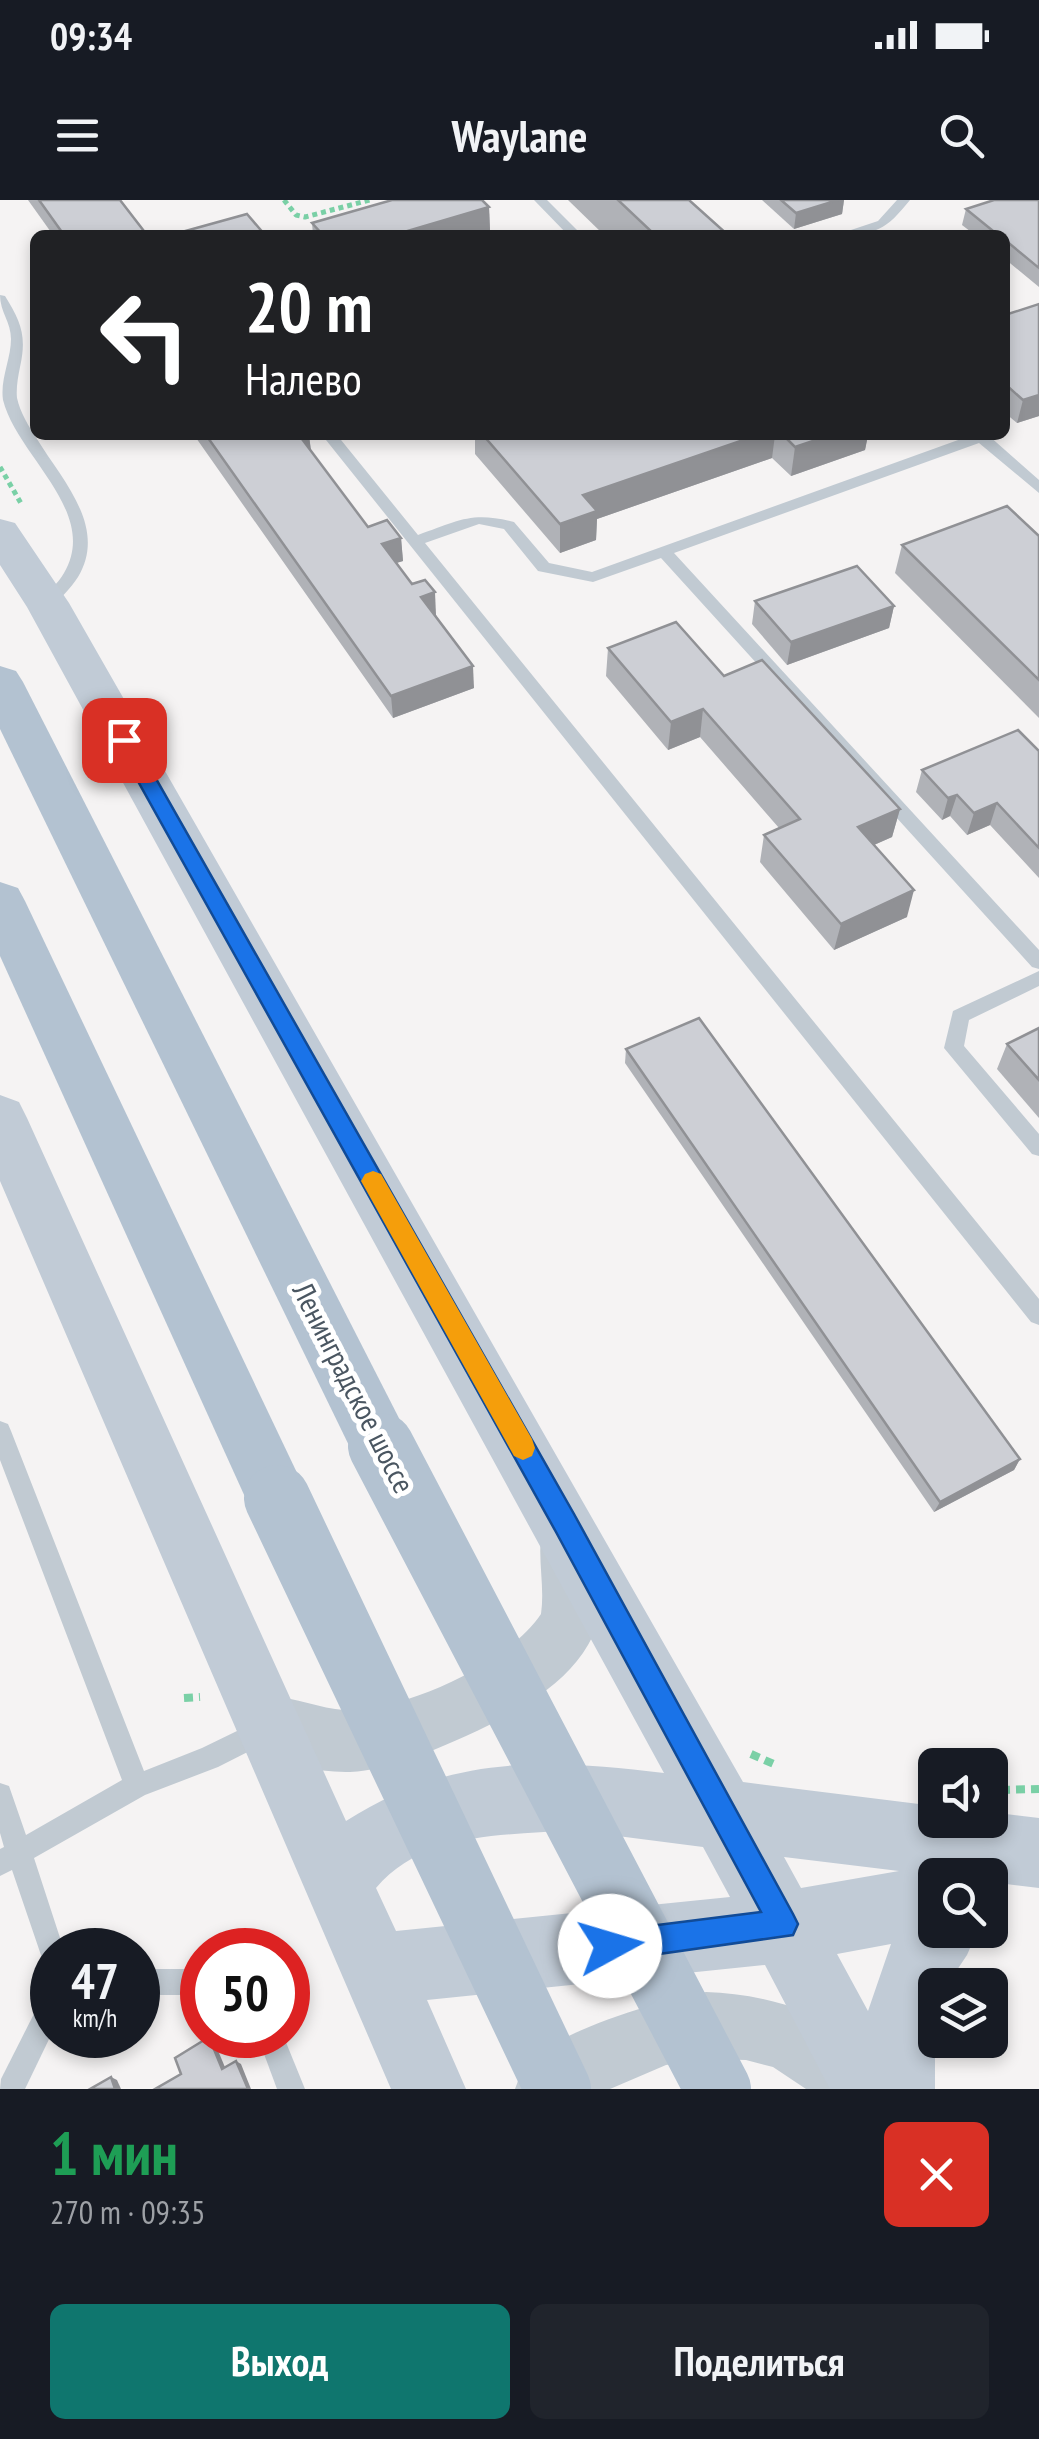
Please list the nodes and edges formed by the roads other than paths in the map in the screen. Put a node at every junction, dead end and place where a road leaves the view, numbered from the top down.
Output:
1 (540, 200) edge
2 (901, 201) edge
3 (570, 230) edge
4 (861, 230) edge
5 (0, 300) edge
6 (30, 436) edge
7 (32, 440) edge
8 (333, 440) edge
9 (969, 440) edge
10 (985, 440) edge
11 (1039, 488) edge
12 (0, 533) edge
13 (415, 541) junction
14 (663, 551) junction
15 (48, 603) junction
16 (0, 682) edge
17 (0, 902) edge
18 (1039, 962) edge
19 (1039, 978) edge
20 (0, 1118) edge
21 (1039, 1148) edge
22 (1039, 1315) edge
23 (0, 1431) edge
24 (565, 1523) junction
25 (266, 1728) junction
26 (137, 1786) junction
27 (0, 1794) edge
28 (726, 1814) junction
29 (10, 1858) edge
30 (1018, 1869) edge
31 (336, 1881) junction
32 (918, 1900) edge
33 (783, 1924) junction
34 (41, 1928) edge
35 (931, 1948) edge
36 (375, 1969) junction
37 (30, 2050) edge
38 (279, 2058) edge
39 (11, 2089) edge
40 (291, 2089) edge
41 (429, 2089) edge
42 (548, 2089) edge
43 (558, 2089) edge
44 (718, 2089) edge
45 (858, 2089) edge
46 (870, 2089) edge
47 (898, 2089) edge

1 - 3 lane
2 - 4 lane
5 - 6 lane
7 - 15 lane
8 - 13 lane
9 - 14 lane
10 - 11 lane
12 - 15 main road
13 - 14 lane
13 - 22 lane
14 - 18 lane
15 - 24 main road
16 - 44 main road, Ленинградское шоссе, bridge
17 - 43 main road, bridge
19 - 21 lane
20 - 25 main road
23 - 26 lane
24 - 25 street
24 - 28 main road
25 - 26 lane
25 - 31 main road
26 - 29 lane
27 - 29 lane
28 - 30 main road
28 - 31 main road
28 - 33 main road
29 - 34 lane
31 - 36 main road
32 - 33 main road
33 - 36 main road
33 - 46 main road
35 - 47 main road
36 - 41 main road
37 - 39 lane
38 - 40 lane
42 - 45 street

